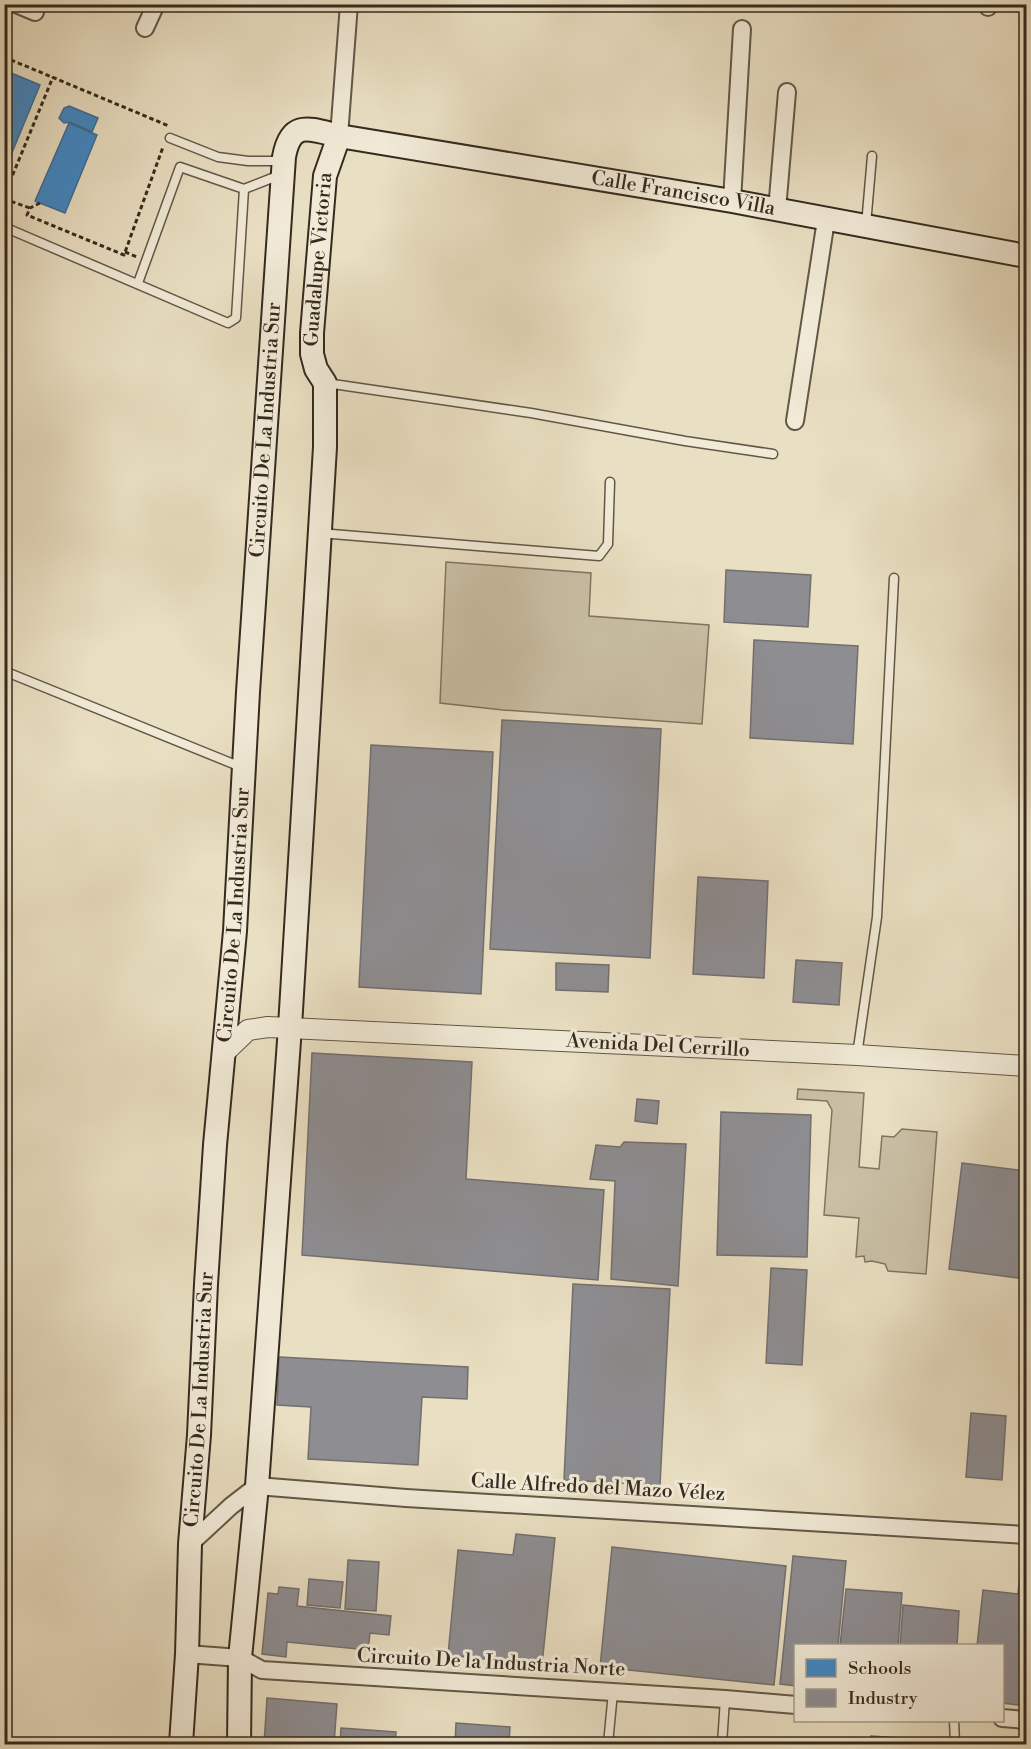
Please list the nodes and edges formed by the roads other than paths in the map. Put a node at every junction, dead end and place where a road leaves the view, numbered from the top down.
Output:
1 (16, 4) edge
2 (156, 4) edge
3 (349, 4) edge
4 (35, 12) dead end
5 (145, 28) dead end
6 (742, 29) dead end
7 (787, 92) dead end
8 (339, 135) junction
9 (167, 140) road end
10 (872, 156) dead end
11 (283, 167) junction
12 (244, 189) junction
13 (732, 201) junction
14 (777, 210) junction
15 (826, 220) junction
16 (866, 226) junction
17 (4, 227) edge
18 (1026, 256) edge
19 (138, 283) junction
20 (326, 383) junction
21 (795, 421) dead end
22 (773, 454) dead end
23 (610, 482) dead end
24 (320, 533) junction
25 (894, 578) dead end
26 (4, 671) edge
27 (244, 768) junction
28 (290, 1028) junction
29 (223, 1054) junction
30 (857, 1056) junction
31 (1026, 1066) edge
32 (257, 1486) junction
33 (1026, 1535) edge
34 (190, 1544) junction
35 (187, 1654) junction
36 (240, 1658) junction
37 (613, 1692) junction
38 (725, 1699) junction
39 (794, 1705) edge
40 (1004, 1719) edge
41 (1026, 1720) edge
42 (954, 1722) edge
43 (181, 1744) edge
44 (238, 1744) edge
45 (608, 1744) edge
46 (722, 1744) edge
47 (956, 1744) edge

1 - 4 street
2 - 5 street
3 - 8 street
6 - 13 street
7 - 14 street
8 - 11 main road, Circuito De La Industria Sur
8 - 13 main road, Calle Francisco Villa
8 - 20 main road, Guadalupe Victoria
9 - 11 lane
10 - 16 lane
11 - 12 lane
11 - 27 main road, Circuito De La Industria Sur
12 - 19 lane
12 - 19 lane
13 - 14 main road, Calle Francisco Villa
14 - 15 main road, Calle Francisco Villa
15 - 16 main road, Calle Francisco Villa
15 - 21 street
16 - 18 main road, Calle Francisco Villa
17 - 19 lane
20 - 22 lane
20 - 24 main road
23 - 24 lane
24 - 28 main road
25 - 30 lane
26 - 27 lane
27 - 29 main road, Circuito De La Industria Sur
28 - 29 street, Avenida Del Cerrillo
28 - 30 street, Avenida Del Cerrillo
28 - 32 main road
29 - 34 main road, Circuito De La Industria Sur
30 - 31 street, Avenida Del Cerrillo
32 - 33 street, Calle Alfredo del Mazo Vélez
32 - 34 street
32 - 36 main road
34 - 35 main road, Circuito De La Industria Sur
35 - 36 street, Circuito De la Industria Norte
35 - 43 main road, Circuito De La Industria Sur
36 - 37 street, Circuito De la Industria Norte
36 - 44 main road
37 - 38 street, Circuito De la Industria Norte
37 - 45 lane
38 - 39 street, Circuito De la Industria Norte
38 - 46 lane
40 - 41 street
42 - 47 lane

